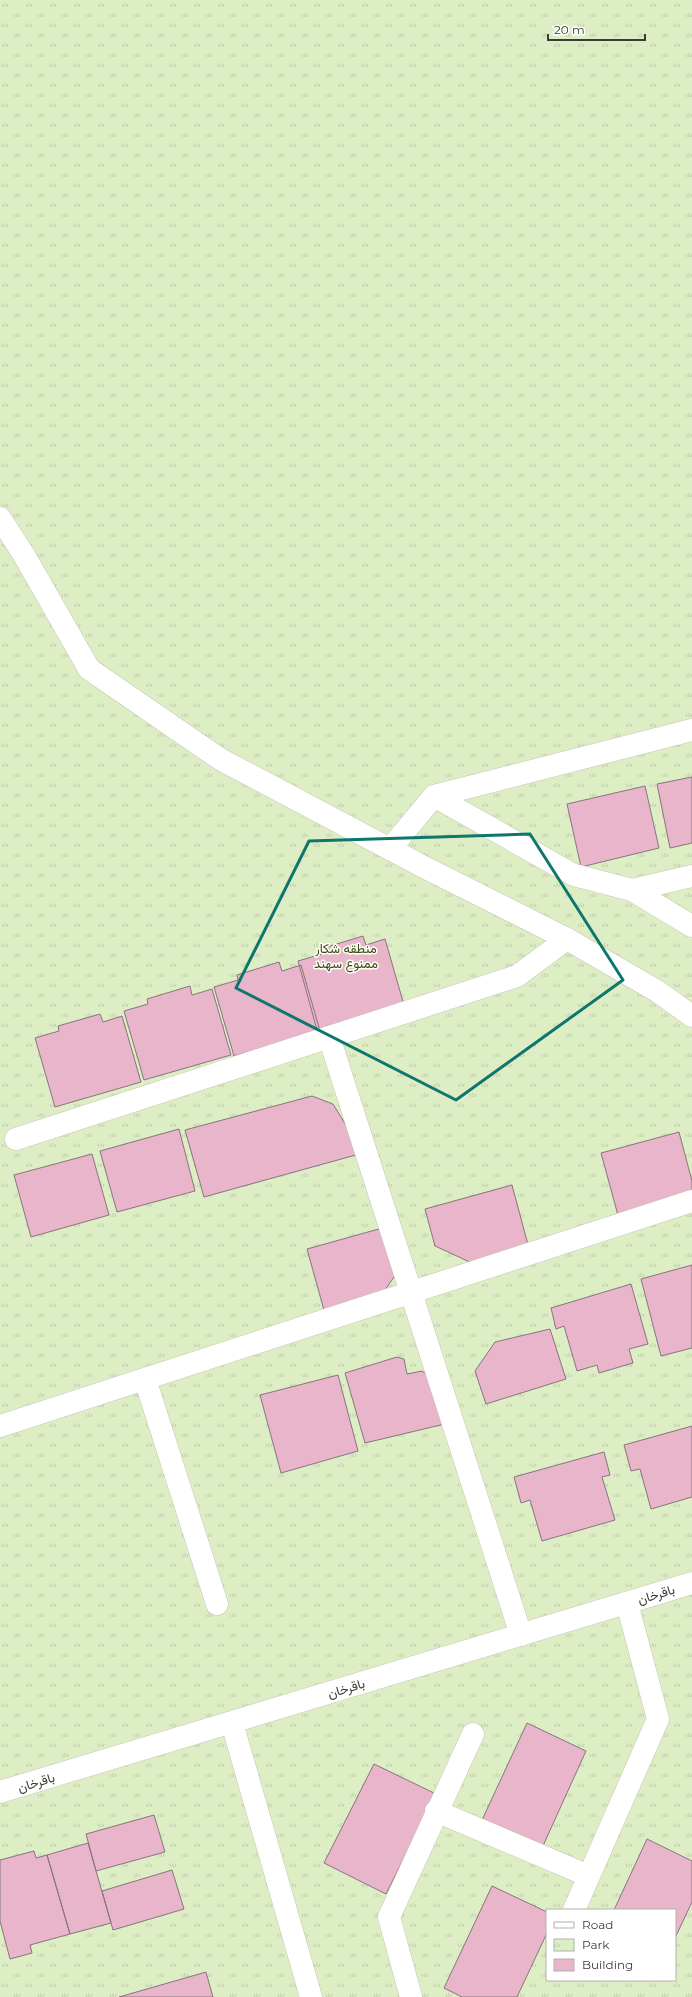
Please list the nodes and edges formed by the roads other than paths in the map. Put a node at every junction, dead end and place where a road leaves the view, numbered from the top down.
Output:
1 (0, 518) edge
2 (692, 730) edge
3 (434, 796) junction
4 (390, 849) junction
5 (692, 876) edge
6 (632, 890) junction
7 (692, 926) edge
8 (567, 939) junction
9 (692, 1016) edge
10 (329, 1037) junction
11 (16, 1139) dead end
12 (692, 1201) edge
13 (411, 1292) junction
14 (145, 1379) junction
15 (0, 1426) edge
16 (692, 1583) edge
17 (627, 1603) junction
18 (217, 1604) dead end
19 (520, 1635) junction
20 (232, 1723) junction
21 (473, 1734) dead end
22 (0, 1792) edge
23 (436, 1810) junction
24 (589, 1876) junction
25 (574, 1909) edge
26 (311, 1997) edge
27 (411, 1997) edge

1 - 4 street
2 - 3 street
3 - 4 street
3 - 6 street
4 - 8 street
5 - 6 street
6 - 7 street
8 - 9 street
8 - 10 street
10 - 11 street
10 - 13 street
12 - 13 street
13 - 14 street
13 - 19 street
14 - 15 street
14 - 18 street
16 - 17 street, باقرخان
17 - 19 street, باقرخان
17 - 24 street
19 - 20 street, باقرخان
20 - 22 street, باقرخان
20 - 26 street
21 - 23 street
23 - 24 street
23 - 27 street
24 - 25 street

